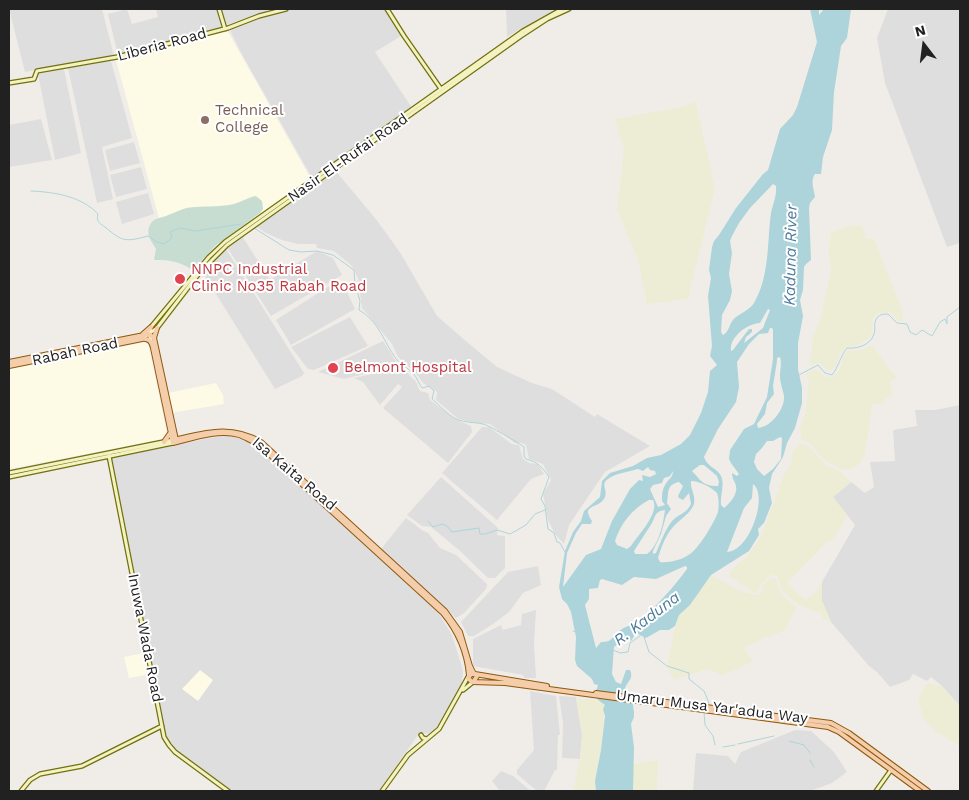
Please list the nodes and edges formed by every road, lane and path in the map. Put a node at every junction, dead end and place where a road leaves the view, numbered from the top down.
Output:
1 (219, 9) edge
2 (286, 9) edge
3 (387, 9) edge
4 (562, 9) edge
5 (569, 9) edge
6 (225, 29) junction
7 (496, 52) junction
8 (9, 83) edge
9 (441, 89) junction
10 (408, 114) junction
11 (264, 215) junction
12 (151, 327) junction
13 (157, 328) junction
14 (150, 334) junction
15 (142, 337) junction
16 (153, 340) junction
17 (9, 364) edge
18 (173, 432) junction
19 (181, 438) junction
20 (175, 441) junction
21 (164, 442) junction
22 (109, 456) junction
23 (9, 475) edge
24 (432, 601) junction
25 (471, 675) junction
26 (474, 682) junction
27 (462, 690) junction
28 (562, 690) junction
29 (645, 701) junction
30 (162, 726) junction
31 (421, 735) dead end
32 (428, 739) junction
33 (892, 771) junction
34 (386, 789) edge
35 (21, 791) edge
36 (228, 791) edge
37 (382, 791) edge
38 (877, 791) edge
39 (920, 791) edge
40 (928, 791) edge

1 - 6 main road
2 - 6 main road, Liberia Road
3 - 9 main road
4 - 7 main road, Nasir El-Rufai Road
5 - 7 main road, Nasir El-Rufai Road
6 - 8 main road, Liberia Road
7 - 9 main road, Nasir El-Rufai Road
7 - 10 main road, Nasir El-Rufai Road
9 - 10 main road, Nasir El-Rufai Road
10 - 11 main road, Nasir El-Rufai Road
11 - 12 main road, Nasir El-Rufai Road
11 - 13 main road, Nasir El-Rufai Road
12 - 14 main road
12 - 15 main road
13 - 14 main road, Nasir El-Rufai Road
13 - 16 main road
14 - 15 main road, Rabah Road
14 - 16 main road
15 - 16 main road
15 - 17 main road, Rabah Road
16 - 18 main road
18 - 19 main road
18 - 20 main road
18 - 21 main road
19 - 20 main road, Isa Kaita Road
19 - 24 main road, Isa Kaita Road
20 - 21 main road, Isa Kaita Road
20 - 22 main road, Isa Kaita Road
20 - 24 main road, Isa Kaita Road
21 - 23 main road, Isa Kaita Road
22 - 23 main road, Isa Kaita Road
22 - 30 main road, Inuwa Wada Road
24 - 25 main road, Isa Kaita Road
25 - 26 main road
25 - 26 main road
25 - 27 main road
25 - 28 main road, Umaru Musa Yar'adua Way
26 - 27 main road
26 - 28 main road, Umaru Musa Yar'adua Way
27 - 32 main road
28 - 29 main road, Umaru Musa Yar'adua Way
29 - 33 main road, Umaru Musa Yar'adua Way
29 - 40 main road, Umaru Musa Yar'adua Way
30 - 35 main road
30 - 36 main road, Inuwa Wada Road
31 - 32 main road
32 - 34 main road
33 - 38 main road
33 - 39 main road, Umaru Musa Yar'adua Way
34 - 37 main road

